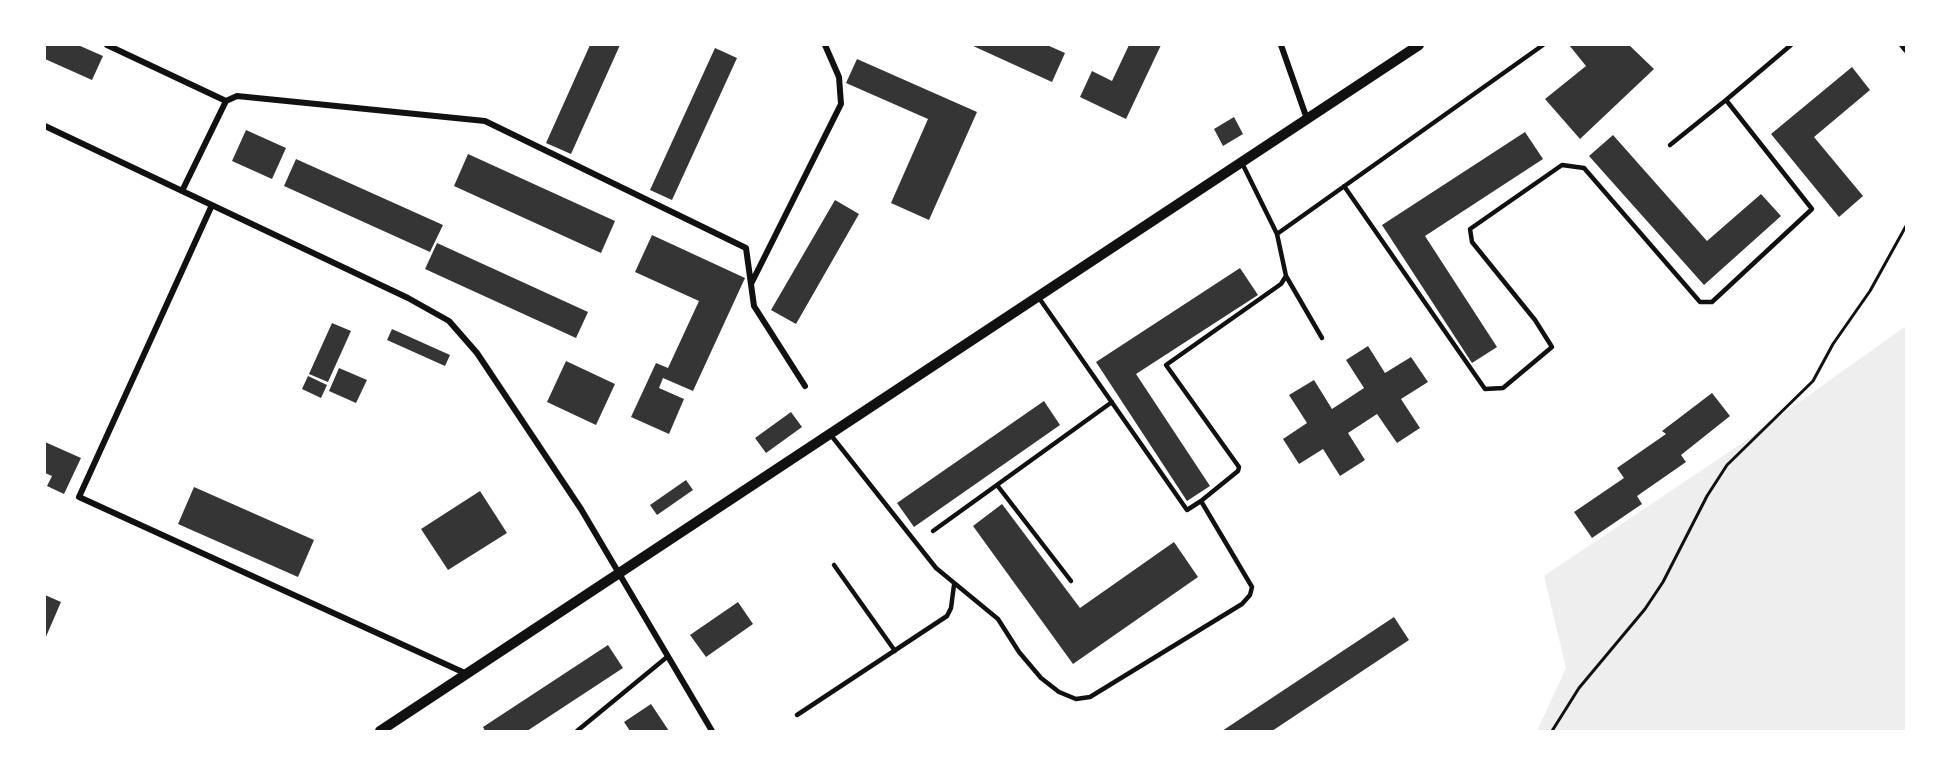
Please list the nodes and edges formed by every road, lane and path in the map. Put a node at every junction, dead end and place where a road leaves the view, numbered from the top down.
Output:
1 (107, 45) edge
2 (825, 45) edge
3 (1281, 45) edge
4 (1419, 45) edge
5 (1543, 45) edge
6 (1791, 45) edge
7 (1902, 45) edge
8 (1906, 50) edge
9 (1726, 100) junction
10 (226, 101) junction
11 (1307, 119) junction
12 (45, 126) edge
13 (1670, 145) dead end
14 (1242, 163) junction
15 (1344, 186) junction
16 (182, 191) junction
17 (212, 205) junction
18 (1906, 226) edge
19 (1277, 234) junction
20 (1286, 276) junction
21 (751, 285) junction
22 (1039, 297) junction
23 (1322, 338) dead end
24 (805, 386) dead end
25 (1112, 402) junction
26 (830, 434) junction
27 (997, 485) junction
28 (1201, 501) junction
29 (933, 531) dead end
30 (834, 565) dead end
31 (618, 575) junction
32 (1071, 581) dead end
33 (954, 585) junction
34 (895, 651) junction
35 (667, 657) junction
36 (468, 674) junction
37 (797, 715) dead end
38 (380, 731) edge
39 (577, 731) edge
40 (712, 731) edge
41 (1552, 731) edge

1 - 10 street
2 - 21 street
3 - 11 street
4 - 11 street
5 - 15 lane
6 - 9 lane
7 - 8 street
9 - 13 lane
9 - 15 lane
10 - 16 street
10 - 21 street
11 - 14 street
12 - 16 street
14 - 19 lane
14 - 22 street
15 - 19 lane
16 - 17 street
17 - 31 street
17 - 36 street
18 - 41 path
19 - 20 lane
20 - 23 lane
20 - 28 lane
21 - 24 street
22 - 25 lane
22 - 26 street
25 - 27 lane
25 - 28 lane
26 - 31 street
26 - 33 lane
27 - 29 lane
27 - 32 lane
28 - 33 lane
30 - 34 lane
31 - 35 street
31 - 36 street
33 - 34 lane
34 - 37 lane
35 - 39 lane
35 - 40 street
36 - 38 street

